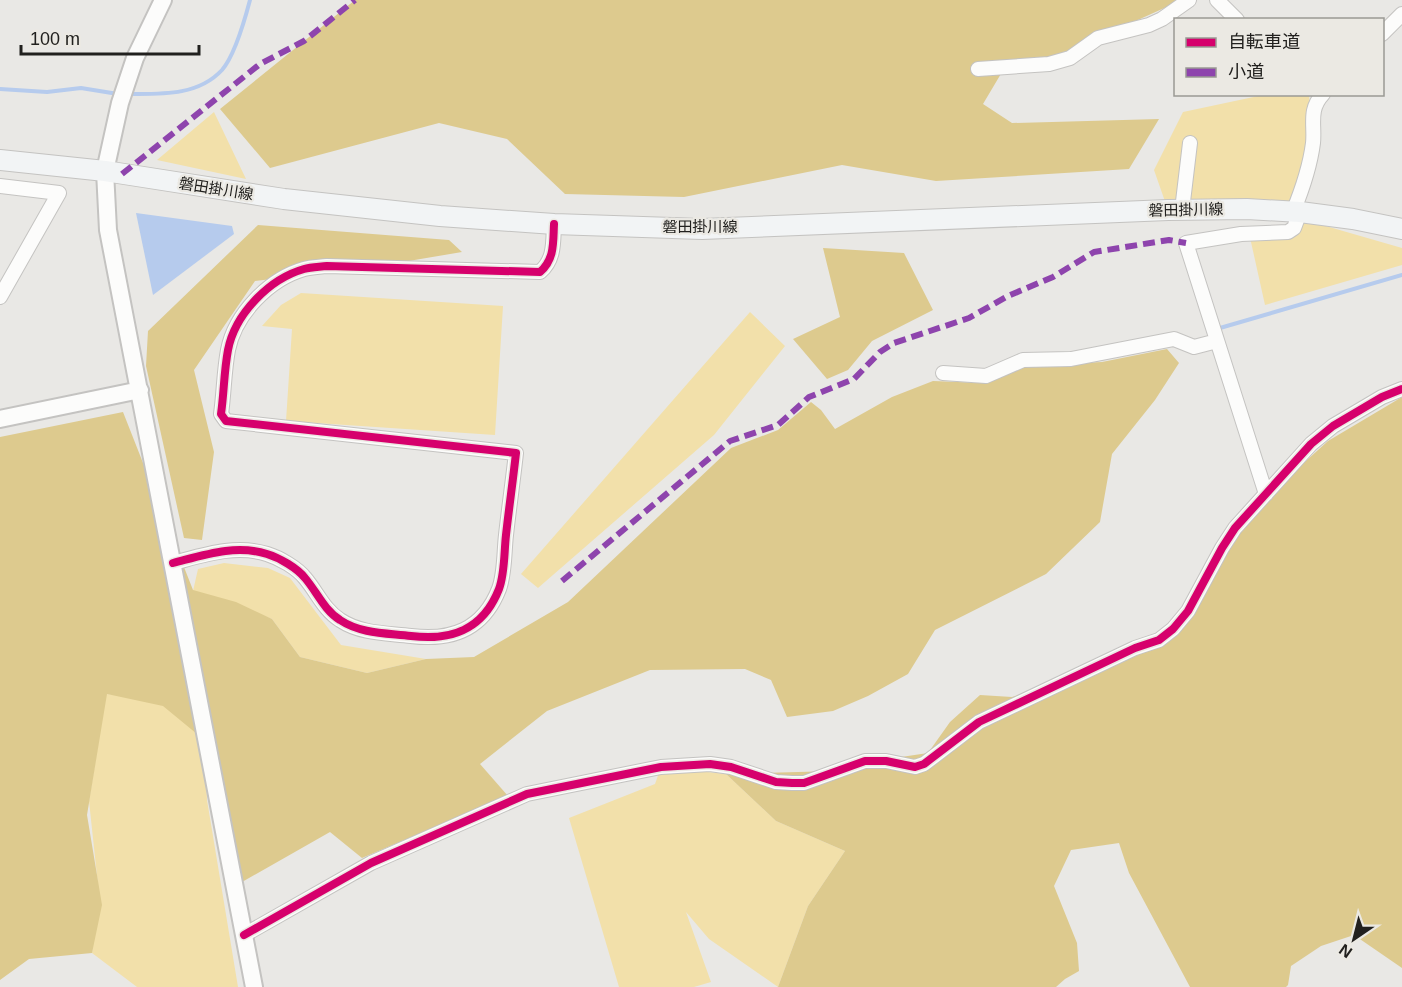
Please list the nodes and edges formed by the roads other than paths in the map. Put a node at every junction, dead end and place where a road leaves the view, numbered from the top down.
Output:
1 (163, 0) edge
2 (1189, 0) edge
3 (1217, 0) edge
4 (1402, 14) edge
5 (1235, 18) edge
6 (1384, 33) edge
7 (978, 69) dead end
8 (1317, 96) edge
9 (1190, 143) dead end
10 (0, 160) edge
11 (105, 171) junction
12 (0, 186) edge
13 (1182, 210) junction
14 (1297, 212) junction
15 (554, 224) junction
16 (1402, 229) edge
17 (0, 297) edge
18 (1217, 341) junction
19 (943, 373) dead end
20 (1402, 389) edge
21 (140, 390) junction
22 (0, 419) edge
23 (1266, 494) junction
24 (173, 563) junction
25 (244, 935) junction
26 (254, 987) edge

1 - 11 street
2 - 7 street
3 - 5 street
4 - 6 street
8 - 14 street
9 - 13 street
10 - 11 main road, 磐田掛川線
11 - 15 main road, 磐田掛川線
11 - 21 street
12 - 17 street
13 - 14 main road, 磐田掛川線
13 - 15 main road, 磐田掛川線
14 - 16 main road, 磐田掛川線
14 - 18 street
15 - 24 street
18 - 19 street
18 - 23 street
20 - 23 street
21 - 22 street
21 - 24 street
23 - 25 street
24 - 25 street
25 - 26 street

